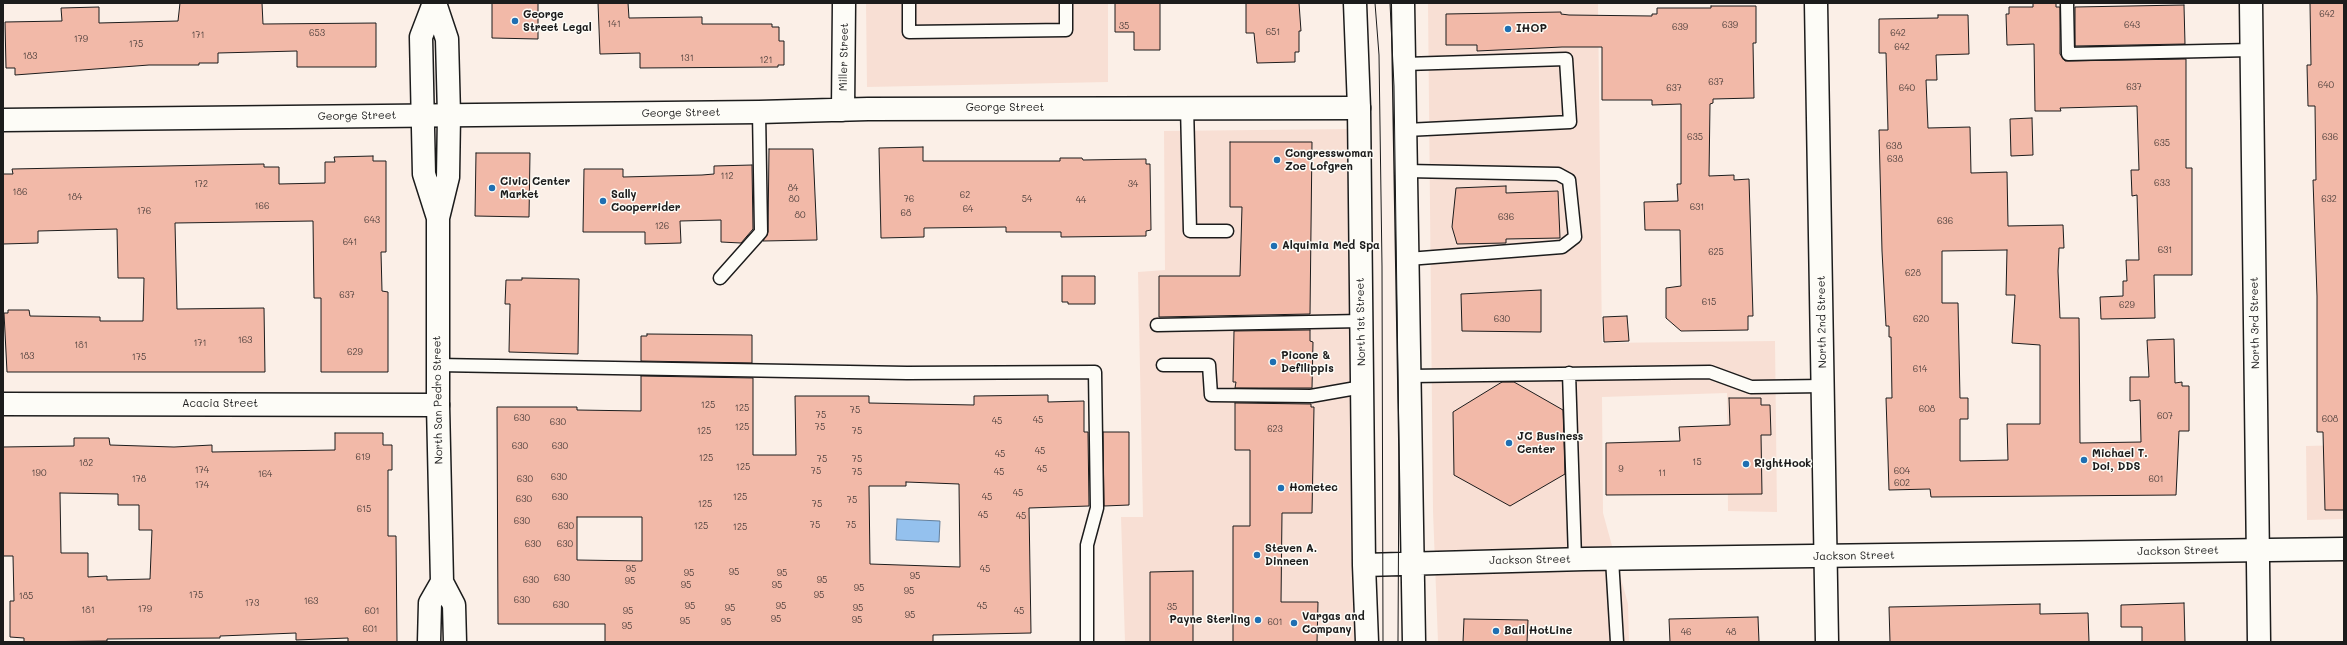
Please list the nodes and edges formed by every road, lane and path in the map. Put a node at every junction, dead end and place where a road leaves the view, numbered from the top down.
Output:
1 (435, 3) edge
2 (844, 3) edge
3 (909, 3) edge
4 (1066, 3) edge
5 (1355, 3) edge
6 (1403, 3) edge
7 (1816, 3) edge
8 (2067, 3) edge
9 (2250, 3) edge
10 (2251, 50) junction
11 (1405, 64) junction
12 (1187, 106) junction
13 (1359, 108) junction
14 (843, 110) junction
15 (759, 112) junction
16 (424, 115) junction
17 (449, 115) junction
18 (3, 120) edge
19 (1406, 130) junction
20 (1407, 171) junction
21 (438, 218) junction
22 (1227, 231) dead end
23 (1408, 259) junction
24 (720, 278) dead end
25 (1361, 321) junction
26 (1157, 325) dead end
27 (438, 365) junction
28 (1163, 366) dead end
29 (1569, 373) junction
30 (1410, 376) junction
31 (1823, 386) junction
32 (1362, 387) junction
33 (3, 404) edge
34 (438, 405) junction
35 (2344, 549) edge
36 (2257, 550) junction
37 (1825, 556) junction
38 (1575, 559) junction
39 (1612, 559) junction
40 (1413, 562) junction
41 (1364, 565) junction
42 (442, 582) junction
43 (429, 642) edge
44 (455, 642) edge
45 (1087, 642) edge
46 (1367, 642) edge
47 (1414, 642) edge
48 (1617, 642) edge
49 (1827, 642) edge
50 (2259, 642) edge

1 - 16 street, North San Pedro Street
1 - 17 street, North San Pedro Street
2 - 14 street, Miller Street
3 - 4 lane
5 - 13 street, North 1st Street
6 - 11 street
7 - 31 street, North 2nd Street
8 - 10 lane
9 - 10 street, North 3rd Street
10 - 36 street, North 3rd Street
11 - 19 street
11 - 19 lane
12 - 13 street, George Street
12 - 14 street, George Street
12 - 22 lane
13 - 25 street, North 1st Street
14 - 15 street, George Street
15 - 17 street, George Street
15 - 24 lane
16 - 17 street, George Street
16 - 18 street, George Street
16 - 21 street, North San Pedro Street
17 - 21 street, North San Pedro Street
19 - 20 street
20 - 23 street
20 - 23 lane
21 - 27 street, North San Pedro Street
23 - 30 street
25 - 26 lane
25 - 32 street, North 1st Street
27 - 34 street, North San Pedro Street
27 - 45 lane
28 - 32 lane
29 - 30 lane
29 - 31 lane
29 - 38 lane
30 - 40 street
31 - 37 street, North 2nd Street
32 - 41 street, North 1st Street
33 - 34 street, Acacia Street
34 - 42 street, North San Pedro Street
35 - 36 street, Jackson Street
36 - 37 street, Jackson Street
36 - 50 street, North 3rd Street
37 - 39 street, Jackson Street
37 - 49 street, North 2nd Street
38 - 39 street, Jackson Street
38 - 40 street, Jackson Street
39 - 48 lane
40 - 41 street, Jackson Street
40 - 47 street
41 - 46 street, North 1st Street
42 - 43 street
42 - 44 street, North San Pedro Street

